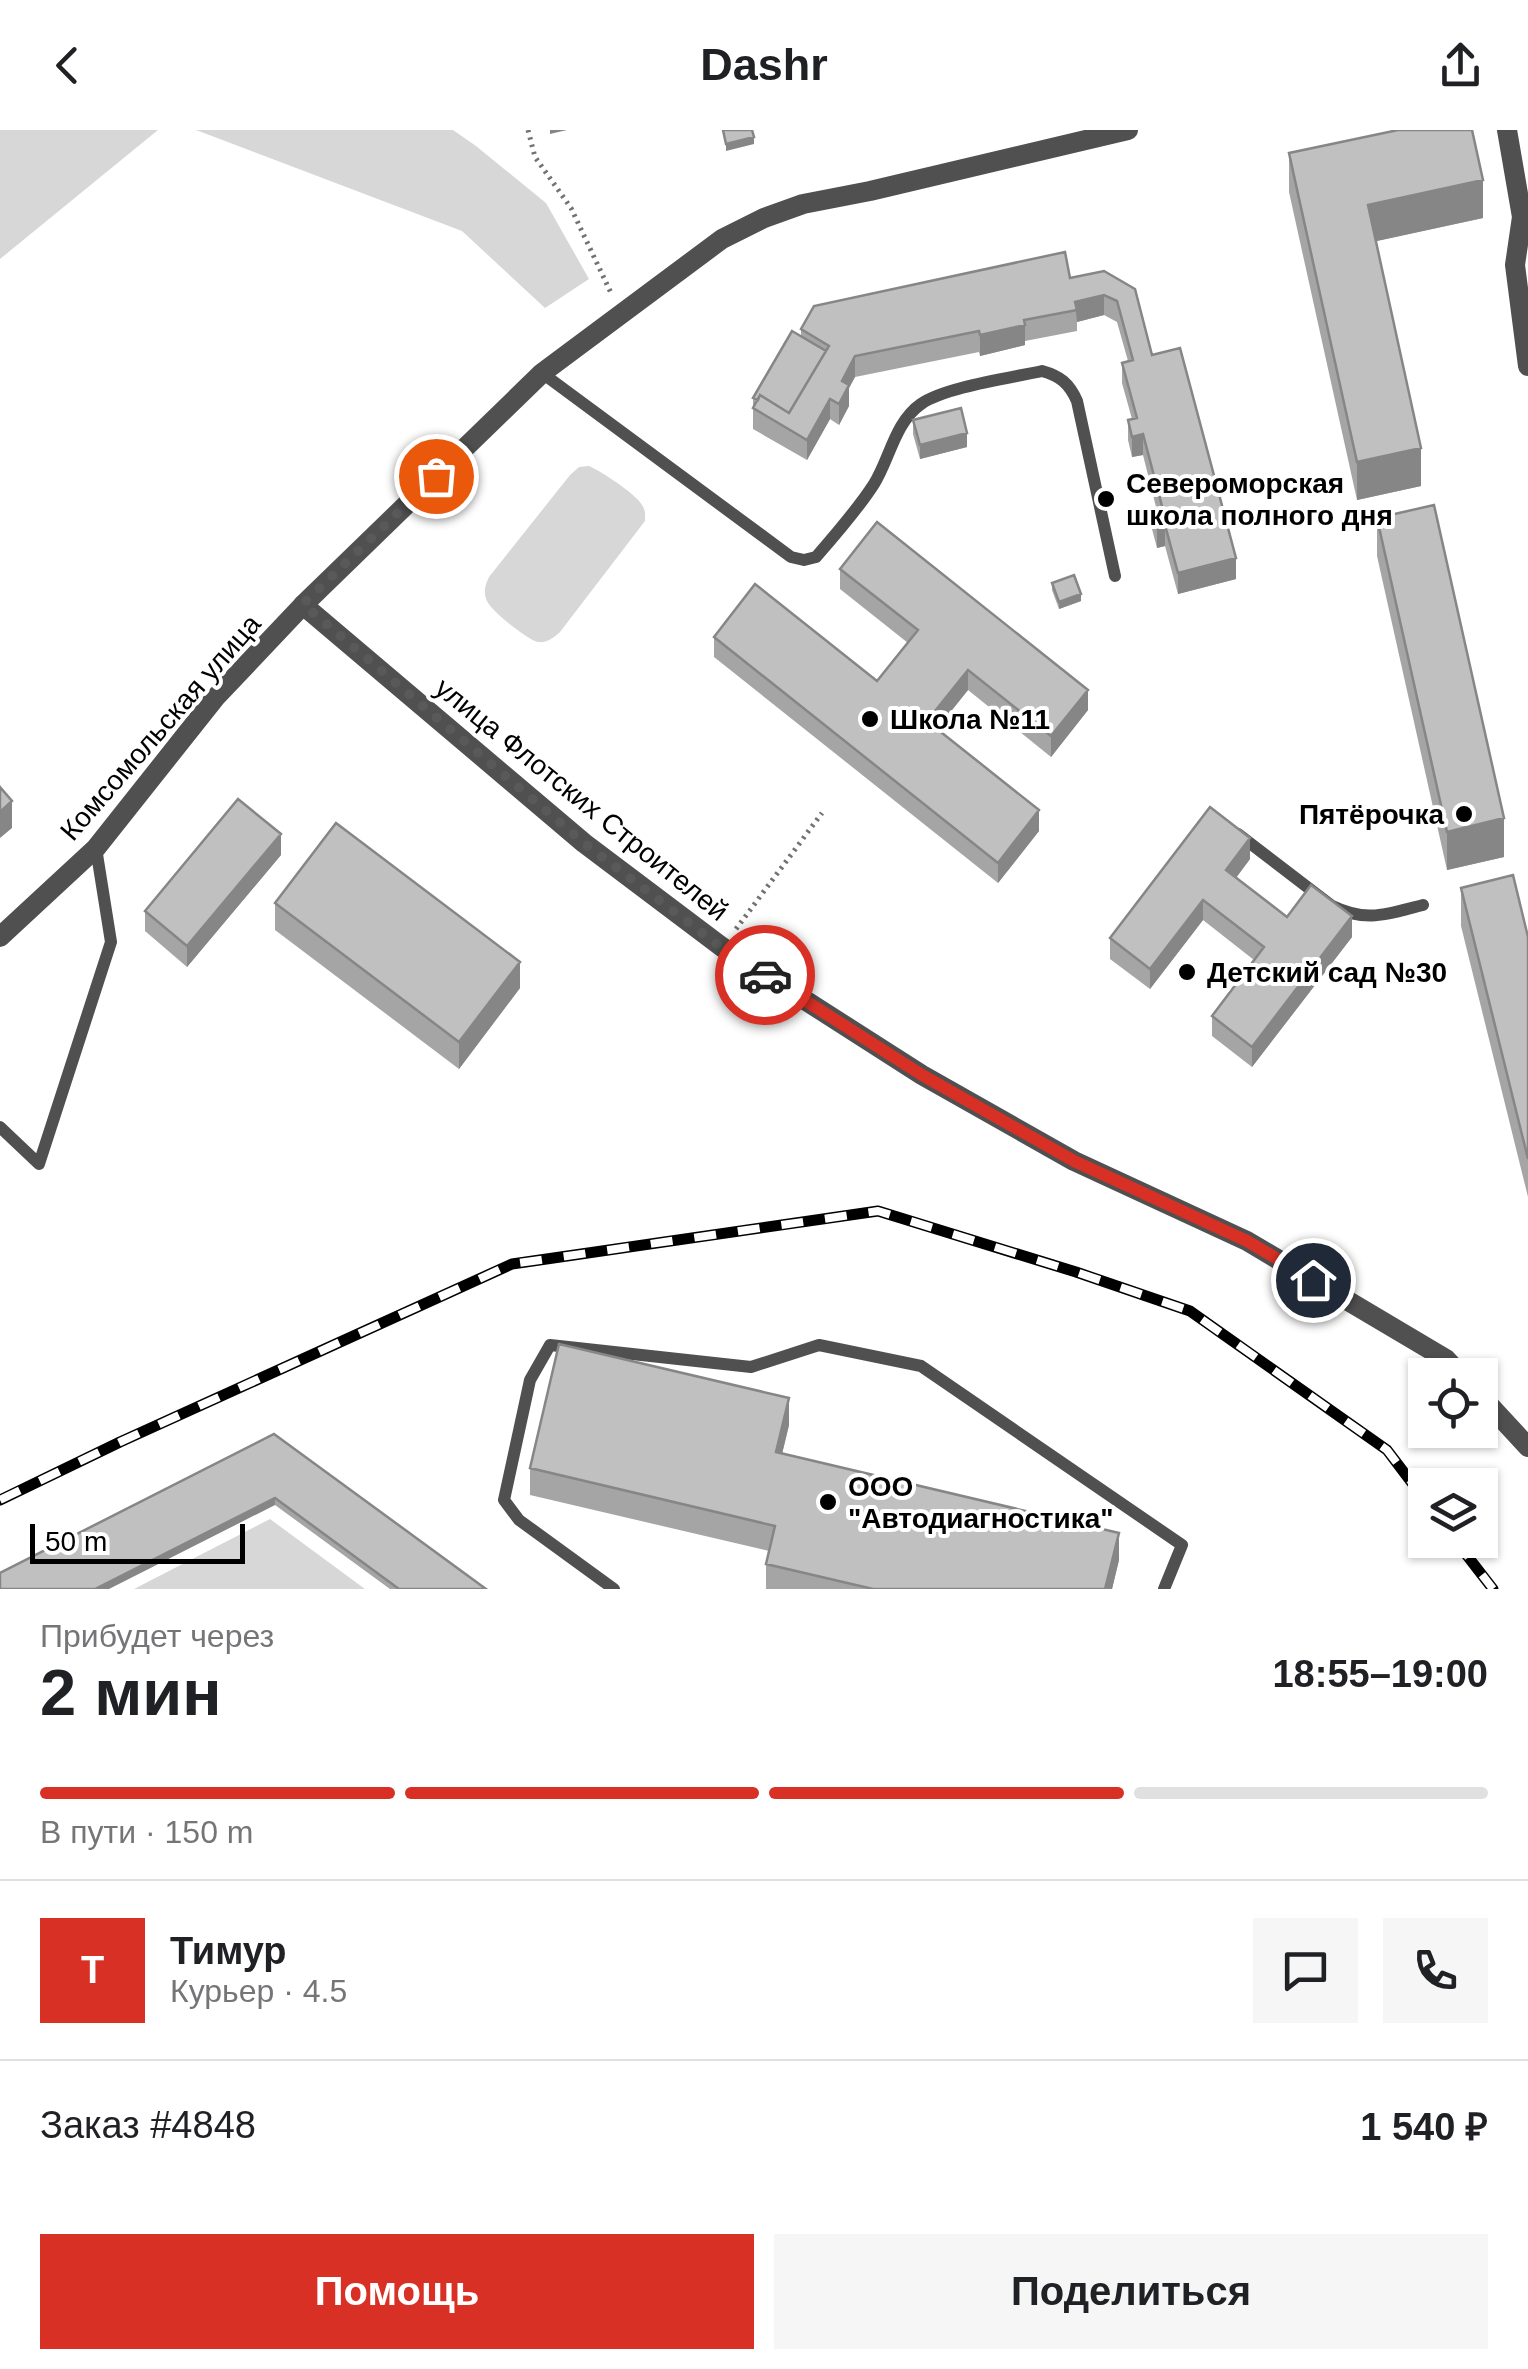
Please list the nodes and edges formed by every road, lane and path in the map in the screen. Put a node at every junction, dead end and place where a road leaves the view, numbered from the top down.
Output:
1 (528, 130) edge
2 (1128, 130) edge
3 (1507, 130) edge
4 (1522, 263) edge
5 (622, 314) junction
6 (1528, 366) edge
7 (542, 373) junction
8 (1115, 576) dead end
9 (303, 604) junction
10 (822, 814) dead end
11 (1224, 823) edge
12 (96, 848) junction
13 (1423, 906) dead end
14 (0, 937) edge
15 (722, 948) junction
16 (0, 1127) edge
17 (1444, 1358) edge
18 (1498, 1415) edge
19 (1528, 1447) edge
20 (614, 1589) edge
21 (1164, 1589) edge

1 - 5 path
2 - 5 street, Комсомольская улица
3 - 4 street
4 - 6 street
5 - 7 street, Комсомольская улица
7 - 8 lane
7 - 9 street, Комсомольская улица
9 - 12 street, Комсомольская улица
9 - 15 street, улица Флотских Строителей
10 - 15 path
11 - 13 lane
12 - 14 street, Комсомольская улица
12 - 16 lane
15 - 17 street, улица Флотских Строителей
18 - 19 street
20 - 21 lane

